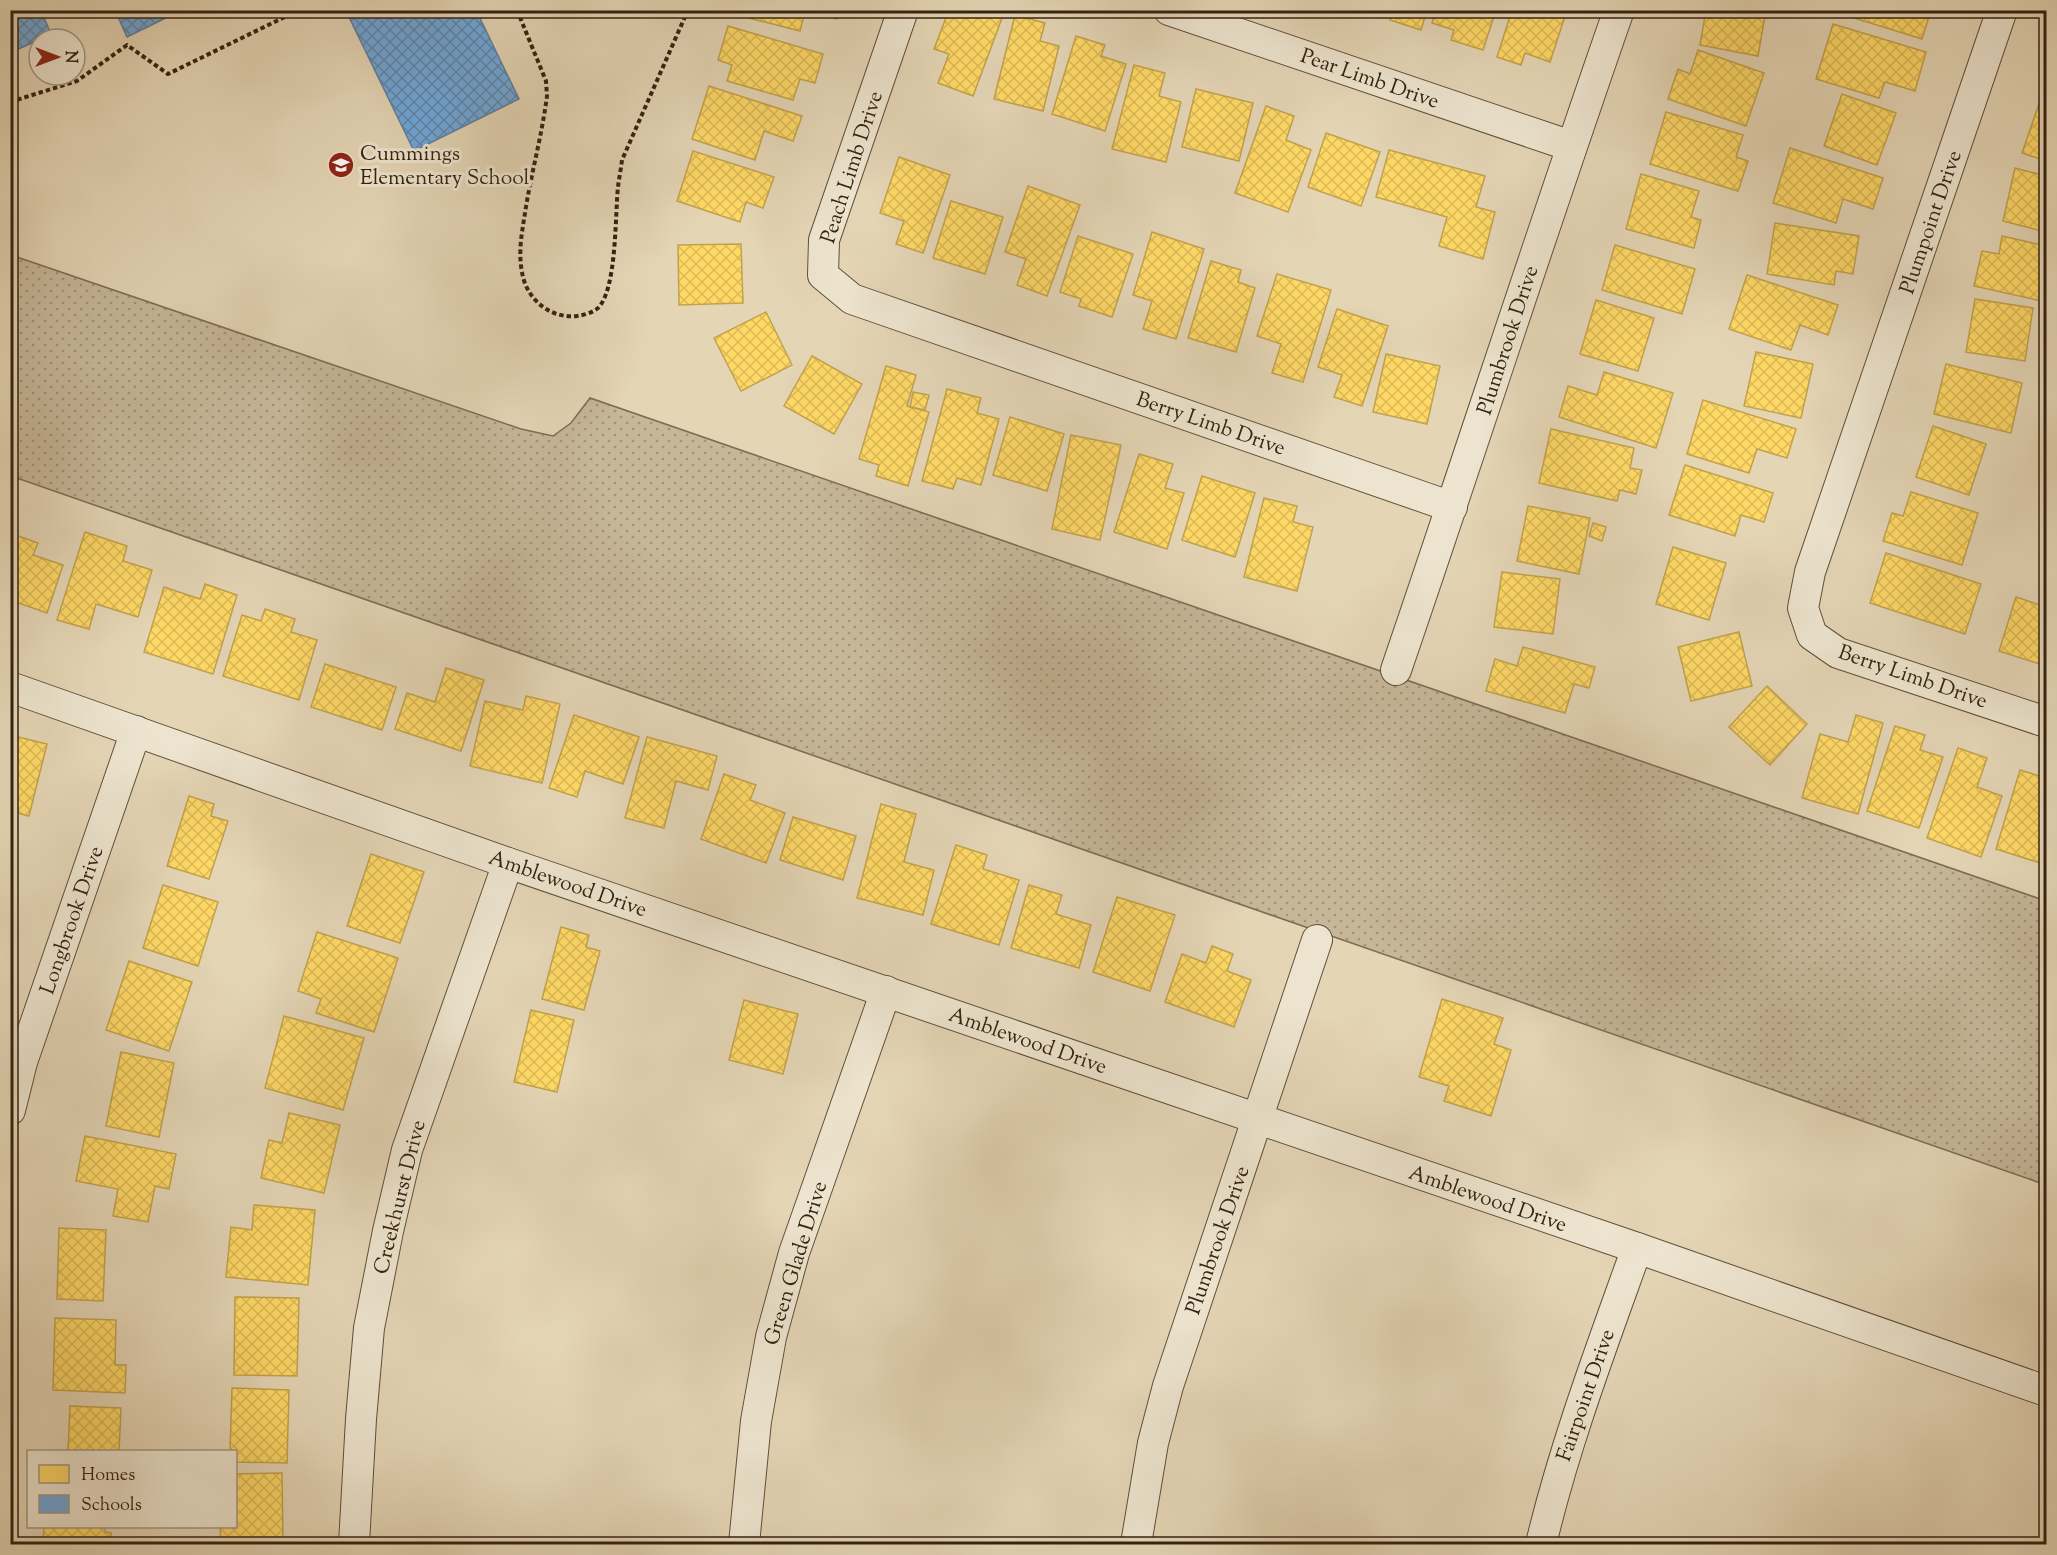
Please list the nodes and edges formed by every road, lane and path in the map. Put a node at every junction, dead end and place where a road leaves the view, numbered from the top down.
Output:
1 (299, 10) edge
2 (517, 10) edge
3 (688, 10) edge
4 (903, 10) edge
5 (1169, 10) edge
6 (1619, 10) edge
7 (2002, 10) edge
8 (10, 102) edge
9 (1571, 146) junction
10 (969, 339) joint
11 (1858, 433) joint
12 (1452, 507) junction
13 (1396, 670) dead end
14 (10, 687) edge
15 (2046, 722) edge
16 (136, 731) junction
17 (508, 863) junction
18 (1317, 940) dead end
19 (886, 991) junction
20 (10, 1110) edge
21 (1258, 1120) junction
22 (1637, 1248) junction
23 (2046, 1391) edge
24 (354, 1545) edge
25 (744, 1545) edge
26 (1136, 1545) edge
27 (1540, 1545) edge

1 - 8 path
2 - 3 path
4 - 10 street, Peach Limb Drive
5 - 9 street, Pear Limb Drive
6 - 9 street, Plumbrook Drive
7 - 11 street, Plumpoint Drive
9 - 12 street, Plumbrook Drive
10 - 12 street, Berry Limb Drive
11 - 15 street, Berry Limb Drive
12 - 13 street, Plumbrook Drive
14 - 16 street, Amblewood Drive
16 - 17 street, Amblewood Drive
16 - 20 street, Longbrook Drive
17 - 19 street, Amblewood Drive
17 - 24 street, Creekhurst Drive
18 - 21 street, Plumbrook Drive
19 - 21 street, Amblewood Drive
19 - 25 street, Green Glade Drive
21 - 22 street, Amblewood Drive
21 - 26 street, Plumbrook Drive
22 - 23 street, Amblewood Drive
22 - 27 street, Fairpoint Drive

